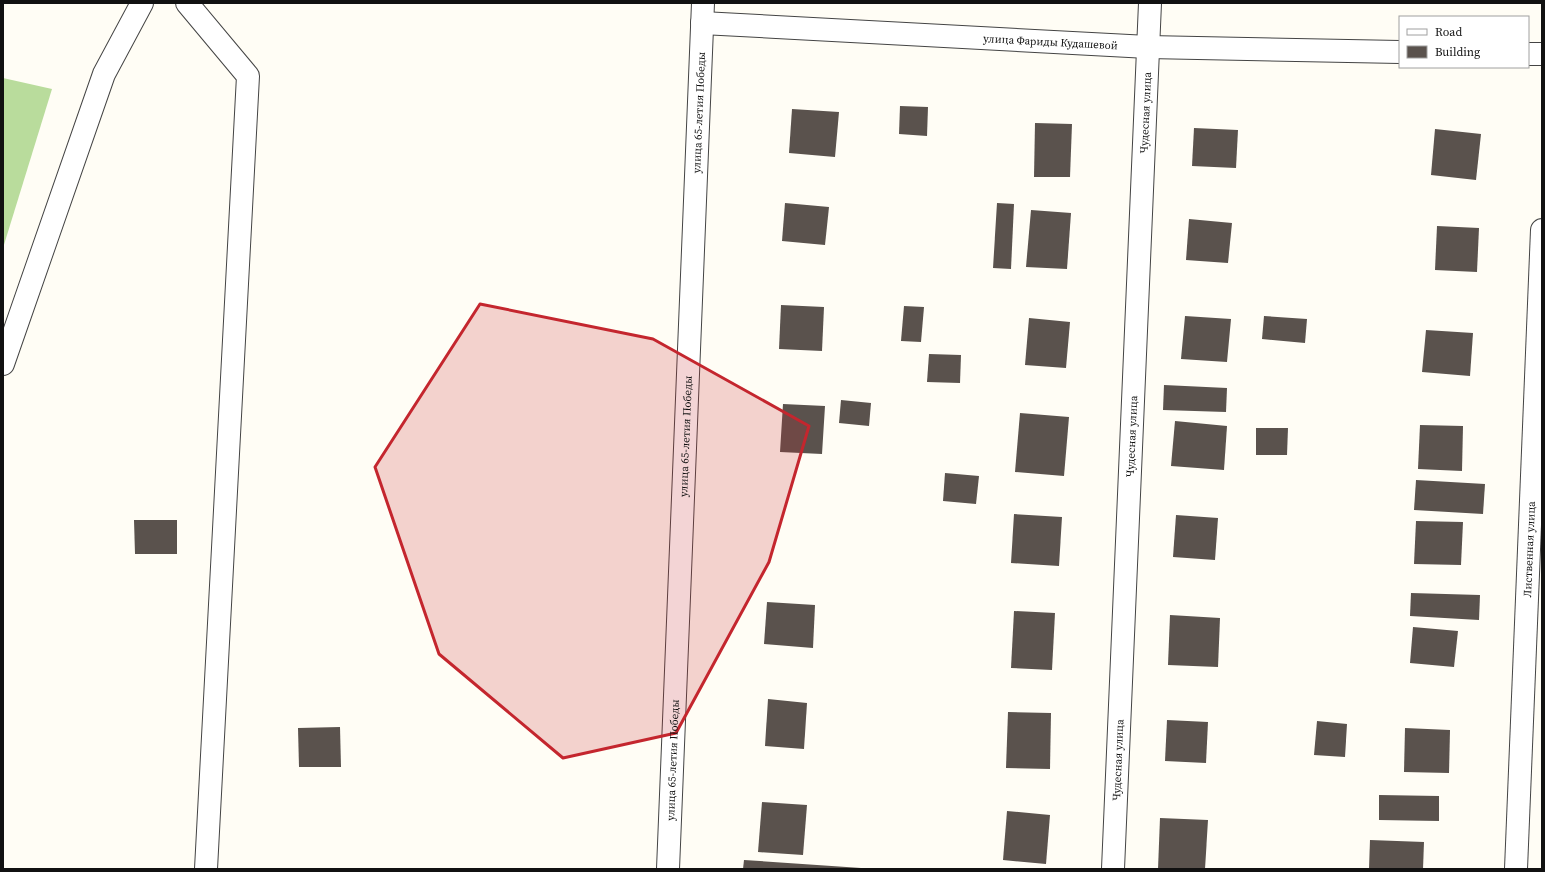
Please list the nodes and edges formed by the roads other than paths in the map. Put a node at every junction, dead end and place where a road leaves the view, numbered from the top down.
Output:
1 (142, 3) edge
2 (187, 3) edge
3 (1150, 3) edge
4 (703, 13) edge
5 (1148, 47) junction
6 (1399, 52) edge
7 (1529, 54) edge
8 (1542, 54) edge
9 (1542, 230) edge
10 (3, 364) edge
11 (206, 869) edge
12 (668, 869) edge
13 (1114, 869) edge
14 (1516, 869) edge

1 - 10 street
2 - 11 street
3 - 5 street, Чудесная улица
4 - 5 street, улица Фариды Кудашевой
4 - 12 street, улица 65-летия Победы
5 - 6 street, улица Фариды Кудашевой
5 - 13 street, Чудесная улица
7 - 8 street
9 - 14 street, Лиственная улица

